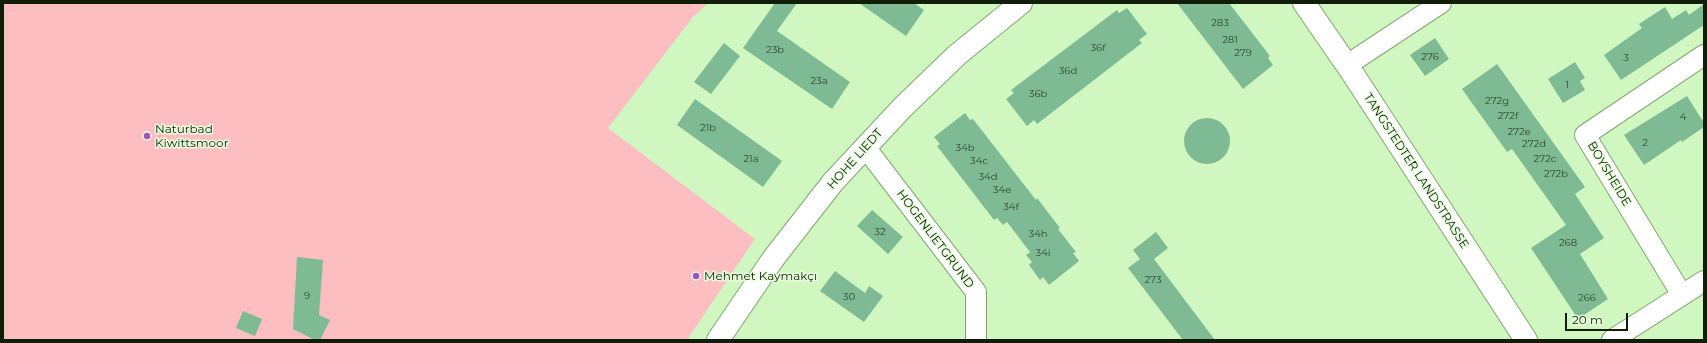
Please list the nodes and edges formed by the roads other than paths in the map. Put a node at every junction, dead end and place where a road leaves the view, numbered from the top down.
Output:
1 (1021, 3) edge
2 (1304, 3) edge
3 (1441, 3) edge
4 (1704, 55) edge
5 (1346, 65) junction
6 (865, 147) junction
7 (1704, 281) edge
8 (1682, 295) junction
9 (718, 340) edge
10 (976, 340) edge
11 (1526, 340) edge
12 (1612, 340) edge

1 - 6 street, HOHE LIEDT
2 - 5 street, TANGSTEDTER LANDSTRASSE
3 - 5 street
4 - 8 street, BOYSHEIDE
5 - 11 street, TANGSTEDTER LANDSTRASSE
6 - 9 street, HOHE LIEDT
6 - 10 street, HOGENLIETGRUND
7 - 8 street
8 - 12 street

